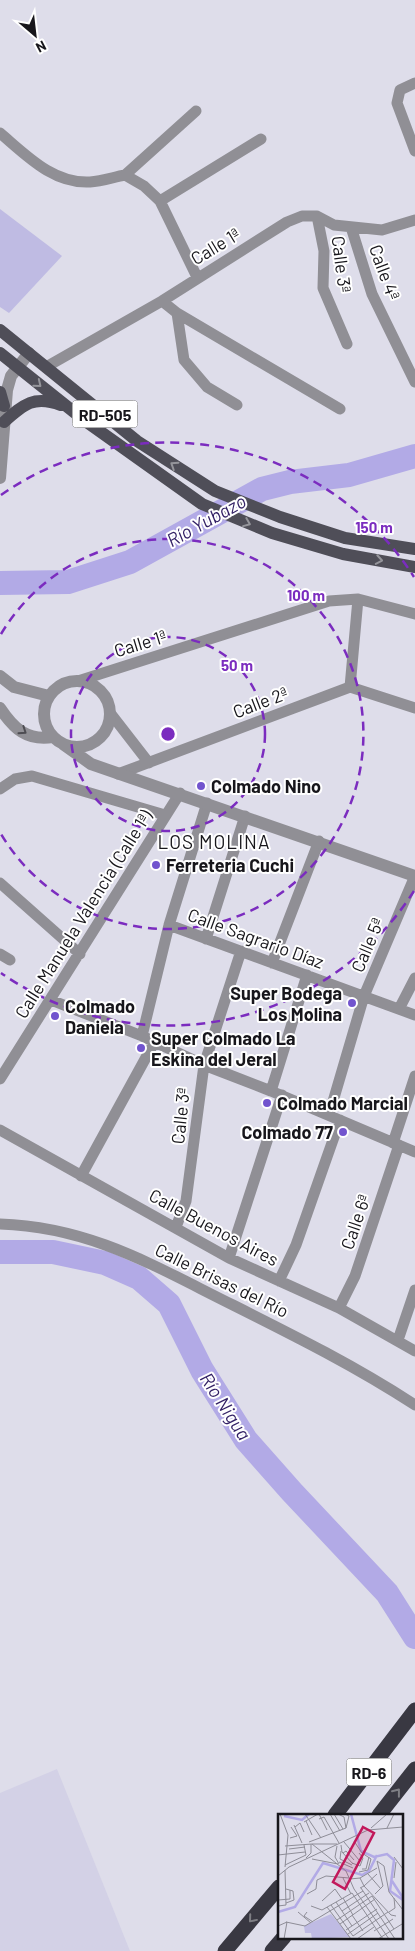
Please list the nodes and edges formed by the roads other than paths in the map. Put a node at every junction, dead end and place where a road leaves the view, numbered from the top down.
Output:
1 (415, 83) edge
2 (196, 111) dead end
3 (0, 133) edge
4 (261, 138) dead end
5 (414, 146) edge
6 (125, 175) junction
7 (160, 201) junction
8 (317, 216) junction
9 (415, 220) edge
10 (351, 226) junction
11 (197, 277) junction
12 (162, 301) junction
13 (177, 313) junction
14 (0, 330) edge
15 (347, 344) dead end
16 (0, 353) edge
17 (29, 353) junction
18 (46, 366) junction
19 (18, 368) junction
20 (415, 382) edge
21 (0, 392) edge
22 (237, 405) dead end
23 (4, 406) junction
24 (66, 406) junction
25 (340, 409) dead end
26 (4, 424) junction
27 (0, 478) edge
28 (415, 549) edge
29 (415, 567) edge
30 (358, 599) junction
31 (415, 614) edge
32 (0, 676) edge
33 (78, 680) junction
34 (350, 687) junction
35 (49, 696) junction
36 (0, 708) edge
37 (415, 708) edge
38 (111, 714) junction
39 (58, 740) junction
40 (149, 763) junction
41 (118, 774) junction
42 (0, 788) edge
43 (180, 793) junction
44 (207, 803) junction
45 (165, 815) junction
46 (245, 816) junction
47 (319, 841) junction
48 (415, 876) edge
49 (0, 883) edge
50 (169, 925) junction
51 (206, 939) junction
52 (241, 951) junction
53 (0, 954) edge
54 (80, 954) junction
55 (10, 960) dead end
56 (272, 962) junction
57 (306, 975) junction
58 (415, 978) edge
59 (364, 996) junction
60 (51, 1000) junction
61 (399, 1009) junction
62 (415, 1015) edge
63 (142, 1036) junction
64 (155, 1041) junction
65 (204, 1065) junction
66 (415, 1076) edge
67 (0, 1080) edge
68 (271, 1090) junction
69 (282, 1095) junction
70 (329, 1115) junction
71 (340, 1120) junction
72 (0, 1130) edge
73 (396, 1144) junction
74 (415, 1152) edge
75 (81, 1176) junction
76 (0, 1224) edge
77 (176, 1227) junction
78 (229, 1258) junction
79 (279, 1281) junction
80 (415, 1290) edge
81 (339, 1308) junction
82 (398, 1340) junction
83 (415, 1351) edge
84 (415, 1406) edge
85 (415, 1710) edge
86 (415, 1768) edge
87 (336, 1814) edge
88 (381, 1814) edge
89 (278, 1888) edge
90 (283, 1938) edge
91 (225, 1951) edge
92 (272, 1951) edge

1 - 5 street
2 - 6 street
3 - 6 street
4 - 7 street
6 - 7 street
7 - 11 street
8 - 10 street
8 - 11 street, Calle 1ª
8 - 15 street, Calle 3ª
9 - 10 street
10 - 20 street, Calle 4ª
11 - 12 street, Calle 1ª
12 - 13 street
12 - 18 street, Calle 1ª
13 - 22 street
13 - 25 street
14 - 17 main road, RD-505
16 - 19 main road, RD-505
17 - 18 main road, RD-505
17 - 19 street
28 -> 18 main road, RD-505
19 - 23 street
19 -> 24 main road, RD-505
21 - 23 main road
23 - 26 street
24 - 26 main road
24 -> 29 main road, RD-505
26 - 27 street
30 - 31 street, Calle 1ª
30 - 33 street, Calle 1ª
30 - 34 street
32 - 35 street
33 - 35 street
33 - 38 street
34 - 37 street
34 - 40 street, Calle 2ª
35 - 39 street
36 -> 39 street
38 - 39 street
38 - 40 street
39 - 41 street
40 - 41 street, Calle 2ª
41 - 43 street
42 - 45 street
43 - 44 street
43 - 45 street, Calle Manuela Valencia (Calle 1ª)
44 - 46 street
44 - 50 street
45 - 54 street, Calle Manuela Valencia (Calle 1ª)
46 - 47 street
46 - 51 street
47 - 48 street
47 - 56 street
48 - 59 street, Calle 5ª
49 - 54 street
50 - 51 street, Calle Sagrario Díaz
50 - 63 street
51 - 52 street, Calle Sagrario Díaz
52 - 56 street, Calle Sagrario Díaz
52 - 65 street, Calle 3ª
53 - 55 street
54 - 60 street, Calle Manuela Valencia (Calle 1ª)
56 - 57 street, Calle Sagrario Díaz
57 - 59 street, Calle Sagrario Díaz
57 - 68 street
58 - 61 street
59 - 61 street, Calle Sagrario Díaz
59 - 70 street, Calle 5ª
60 - 63 street
60 - 67 street, Calle Manuela Valencia (Calle 1ª)
61 - 62 street, Calle Sagrario Díaz
63 - 64 street
64 - 65 street
64 - 75 street
65 - 68 street
65 - 77 street, Calle 3ª
66 - 73 street, Calle 6ª
68 - 69 street
69 - 70 street
69 - 78 street
70 - 71 street
71 - 73 street
71 - 79 street
72 - 75 street, Calle Buenos Aires
73 - 74 street
73 - 81 street, Calle 6ª
75 - 77 street, Calle Buenos Aires
76 - 84 street, Calle Brisas del Río
77 - 78 street, Calle Buenos Aires
78 - 79 street, Calle Buenos Aires
79 - 81 street, Calle Buenos Aires
80 - 82 street
81 - 82 street, Calle Buenos Aires
82 - 83 street, Calle Buenos Aires
85 - 87 highway, RD-6
88 -> 86 highway, RD-6
89 -> 91 highway
90 - 92 highway

